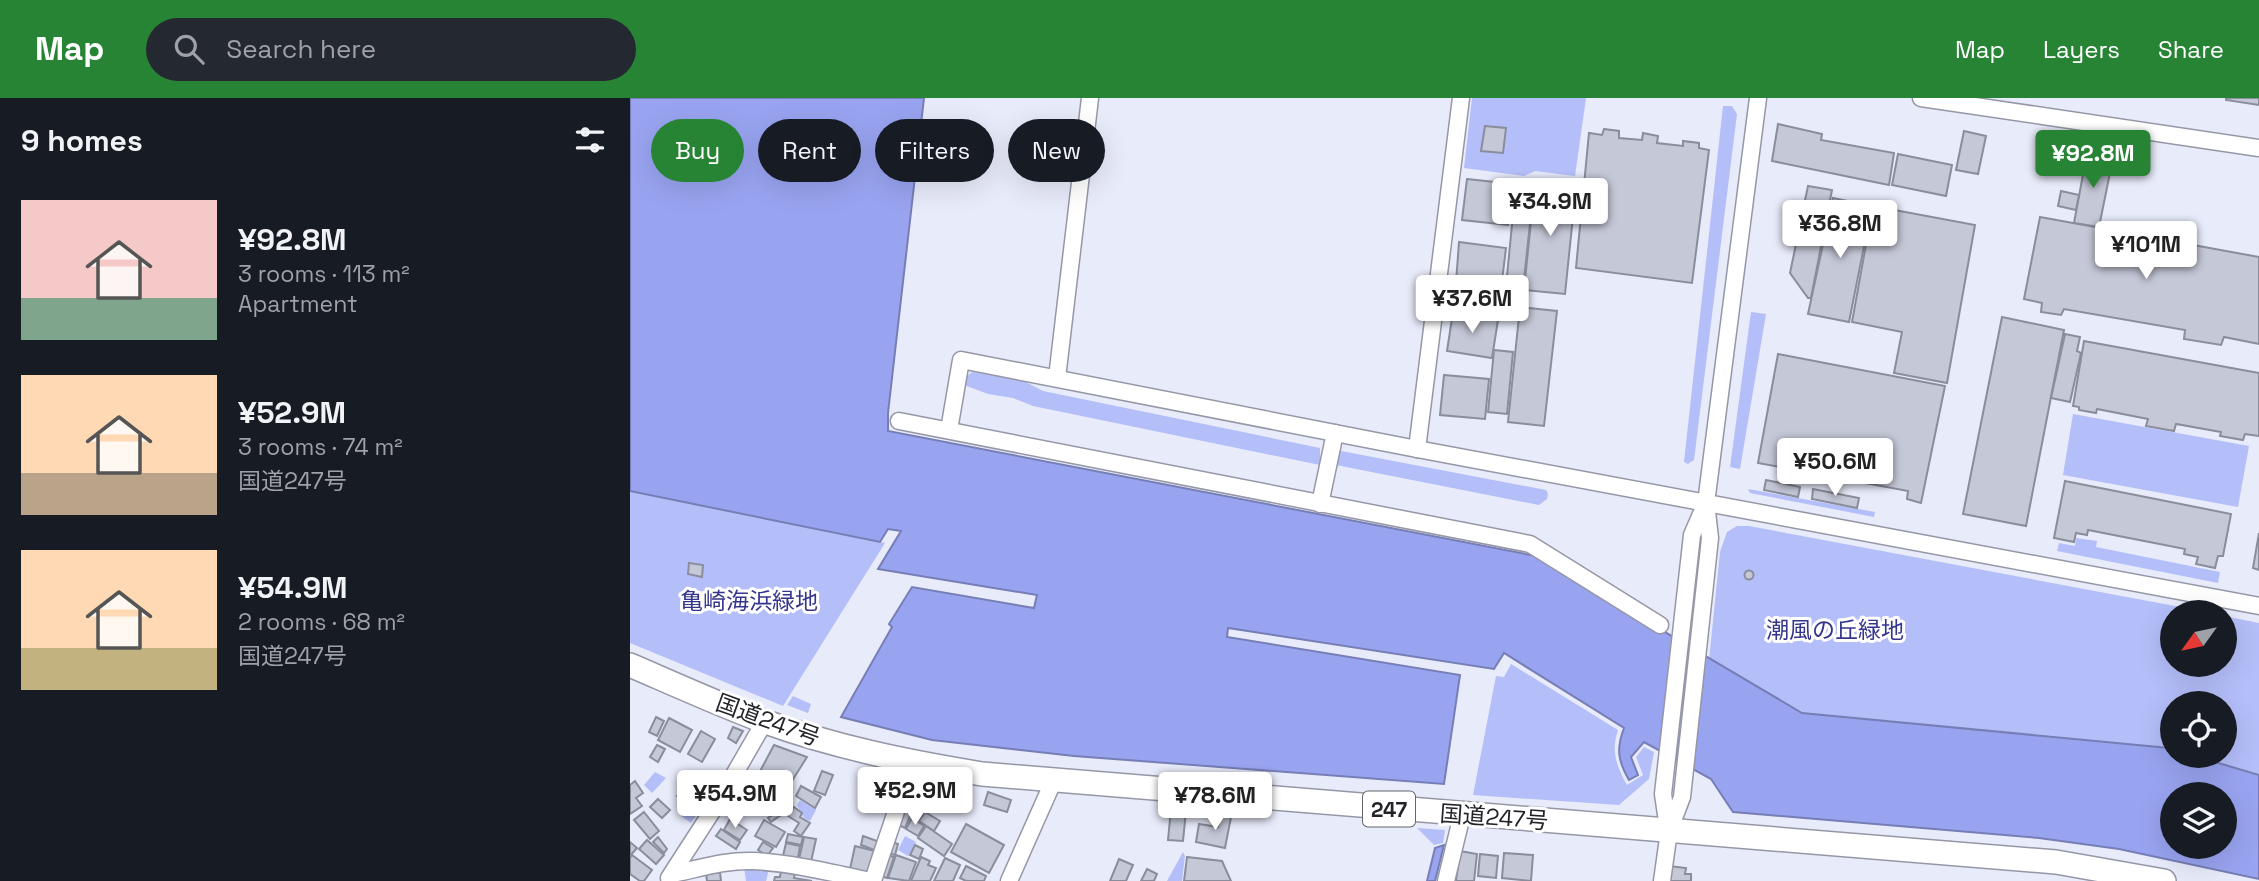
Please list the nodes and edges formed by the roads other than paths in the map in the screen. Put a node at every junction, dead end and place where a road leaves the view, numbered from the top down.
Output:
1 (1090, 98) edge
2 (1461, 98) edge
3 (1758, 98) edge
4 (1921, 98) edge
5 (2259, 148) edge
6 (1057, 378) junction
7 (900, 421) dead end
8 (949, 430) junction
9 (1335, 433) junction
10 (1417, 449) junction
11 (1320, 503) junction
12 (1706, 503) junction
13 (2259, 606) edge
14 (1660, 625) dead end
15 (630, 665) edge
16 (765, 722) junction
17 (910, 762) junction
18 (1054, 782) junction
19 (1462, 815) junction
20 (1669, 831) junction
21 (2114, 876) edge
22 (669, 878) edge
23 (872, 881) edge
24 (1009, 881) edge
25 (1446, 881) edge
26 (1662, 881) edge
27 (2164, 881) edge

1 - 6 street
2 - 10 street
3 - 12 street
4 - 5 street
6 - 8 street
6 - 9 street
7 - 8 street
8 - 11 street
9 - 10 street
9 - 11 street
10 - 12 street
11 - 14 street
12 - 13 street
12 - 20 street
12 - 20 street
15 - 16 highway, 国道247号 / 247
16 - 17 highway, 国道247号 / 247
16 - 22 street
17 - 18 highway, 国道247号 / 247
17 - 23 street
18 - 19 highway, 国道247号 / 247
18 - 24 street
19 - 20 highway, 国道247号 / 247
19 - 25 street
20 - 21 highway, 国道247号 / 247
20 - 26 street
21 - 27 highway, 国道247号 / 247
22 - 23 street

